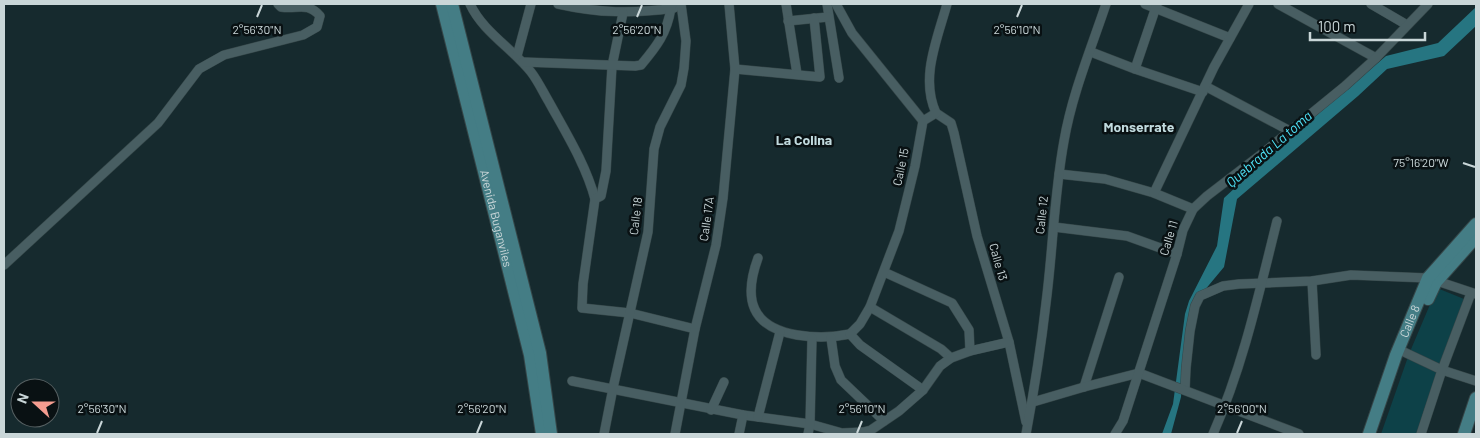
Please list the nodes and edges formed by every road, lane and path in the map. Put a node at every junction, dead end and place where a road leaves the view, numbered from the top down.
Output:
1 (278, 4) edge
2 (442, 4) edge
3 (452, 4) edge
4 (470, 4) edge
5 (531, 4) edge
6 (558, 4) edge
7 (729, 4) edge
8 (786, 4) edge
9 (827, 4) edge
10 (836, 4) edge
11 (947, 4) edge
12 (1106, 4) edge
13 (1145, 4) edge
14 (1249, 4) edge
15 (1278, 4) edge
16 (1371, 4) edge
17 (1428, 4) edge
18 (677, 6) edge
19 (1157, 6) edge
20 (622, 13) junction
21 (828, 16) junction
22 (814, 18) junction
23 (788, 21) junction
24 (1407, 25) junction
25 (1230, 38) junction
26 (1091, 52) junction
27 (1376, 58) junction
28 (520, 59) junction
29 (612, 66) junction
30 (1135, 69) junction
31 (735, 70) junction
32 (797, 74) junction
33 (839, 78) dead end
34 (1204, 89) junction
35 (936, 113) junction
36 (922, 121) junction
37 (1290, 131) junction
38 (1059, 174) junction
39 (1154, 193) junction
40 (595, 199) junction
41 (1193, 209) junction
42 (1277, 221) dead end
43 (1476, 224) edge
44 (1054, 227) junction
45 (1476, 238) edge
46 (1177, 254) junction
47 (758, 258) dead end
48 (4, 265) edge
49 (884, 272) junction
50 (1119, 277) dead end
51 (1432, 280) junction
52 (1312, 281) junction
53 (1262, 283) junction
54 (1474, 294) edge
55 (870, 307) junction
56 (630, 313) junction
57 (695, 329) junction
58 (780, 332) junction
59 (850, 334) junction
60 (812, 338) junction
61 (831, 338) junction
62 (1009, 342) junction
63 (970, 351) junction
64 (1404, 352) junction
65 (1316, 356) dead end
66 (951, 358) junction
67 (1442, 370) junction
68 (1139, 373) junction
69 (572, 381) dead end
70 (1476, 381) edge
71 (724, 382) dead end
72 (1084, 387) junction
73 (613, 388) junction
74 (923, 390) junction
75 (1185, 390) junction
76 (1476, 398) edge
77 (1033, 402) junction
78 (682, 403) junction
79 (1226, 406) junction
80 (711, 410) junction
81 (743, 415) junction
82 (758, 417) junction
83 (884, 421) junction
84 (1476, 422) edge
85 (810, 424) junction
86 (1026, 430) edge
87 (542, 434) edge
88 (552, 434) edge
89 (604, 434) edge
90 (675, 434) edge
91 (739, 434) edge
92 (808, 434) edge
93 (842, 434) edge
94 (1115, 434) edge
95 (1214, 434) edge
96 (1299, 434) edge
97 (1369, 434) edge
98 (1378, 434) edge
99 (1421, 434) edge
100 (1464, 434) edge
101 (1472, 434) edge

1 - 48 street
2 - 87 main road, Avenida Buganviles
3 - 88 main road, Avenida Buganviles
4 - 28 street
5 - 28 street
6 - 20 street
7 - 31 street, Calle 17A
8 - 23 street
9 - 21 street
10 - 36 street
11 - 35 street
12 - 26 street, Calle 12
13 - 19 street
14 - 25 street
15 - 27 street
16 - 24 street
17 - 24 street, Calle 11
18 - 20 street
18 - 29 street
18 - 56 street, Calle 18
19 - 25 street
19 - 30 street
20 - 29 street
21 - 22 street
21 - 33 street
22 - 23 street
22 - 32 street
23 - 32 street
24 - 27 street, Calle 11
25 - 34 street
26 - 30 street
26 - 38 street, Calle 12
27 - 37 street, Calle 11
28 - 29 street
28 - 40 street
29 - 40 street
30 - 34 street
31 - 32 street
31 - 57 street, Calle 17A
34 - 37 street
34 - 39 street
35 - 36 street
35 - 62 street, Calle 13
36 - 49 street, Calle 15
37 - 41 street, Calle 11
38 - 39 street
38 - 44 street, Calle 12
39 - 41 street
40 - 56 street
41 - 46 street, Calle 11
42 - 53 street
43 - 51 main road, Calle 8
44 - 46 street
44 - 77 street, Calle 12
45 - 51 main road, Calle 8
46 - 68 street, Calle 11
47 - 58 street
49 - 55 street, Calle 15
49 - 63 street
50 - 72 street
51 - 52 street
51 - 54 street
51 - 64 main road, Calle 8
51 - 97 main road, Calle 8
52 - 53 street
52 - 65 street
53 - 75 street
53 - 79 street
54 - 67 street
55 - 59 street, Calle 15
55 - 66 street
56 - 57 street
56 - 73 street, Calle 18
57 - 78 street, Calle 17A
58 - 60 street
58 - 82 street
59 - 61 street
59 - 74 street
60 - 61 street
60 - 85 street
61 - 83 street
62 - 63 street
62 - 86 street, Calle 13
63 - 66 street
64 - 67 street
64 - 98 main road, Calle 8
66 - 74 street
67 - 70 street
67 - 99 street
68 - 72 street
68 - 75 street
68 - 94 street, Calle 11
69 - 73 street
71 - 80 street
72 - 77 street
73 - 78 street
73 - 89 street, Calle 18
74 - 83 street
75 - 79 street
76 - 100 main road
77 - 86 street, Calle 12
78 - 80 street
78 - 90 street, Calle 17A
79 - 95 street
79 - 96 street
80 - 81 street
81 - 82 street
81 - 91 street
82 - 85 street
83 - 93 street
84 - 101 main road
85 - 92 street
85 - 93 street

